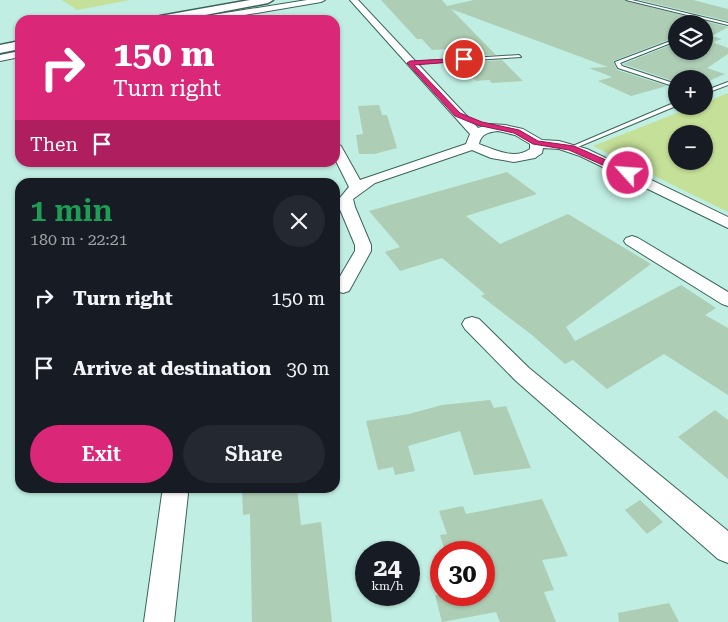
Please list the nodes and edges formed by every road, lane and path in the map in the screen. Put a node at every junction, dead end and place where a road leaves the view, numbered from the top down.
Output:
1 (321, 0) edge
2 (354, 0) edge
3 (628, 0) edge
4 (272, 3) edge
5 (193, 15) edge
6 (221, 15) edge
7 (686, 15) edge
8 (713, 21) edge
9 (728, 24) edge
10 (668, 43) edge
11 (15, 46) edge
12 (0, 49) edge
13 (15, 55) edge
14 (519, 56) dead end
15 (0, 58) edge
16 (410, 63) junction
17 (668, 83) edge
18 (728, 83) edge
19 (713, 89) edge
20 (668, 107) edge
21 (458, 115) junction
22 (493, 127) junction
23 (474, 139) junction
24 (536, 143) junction
25 (571, 148) junction
26 (340, 156) edge
27 (357, 188) junction
28 (728, 223) edge
29 (632, 241) dead end
30 (343, 287) dead end
31 (728, 300) edge
32 (472, 324) dead end
33 (175, 494) dead end
34 (728, 549) edge
35 (158, 622) edge

1 - 4 street
2 - 16 street
3 - 7 lane
4 - 5 street
4 - 6 street
8 - 9 lane
10 - 17 lane
11 - 12 street
13 - 15 street
14 - 16 lane
16 - 21 street
18 - 19 lane
20 - 25 lane
21 - 22 street
21 - 23 street
22 - 23 street
22 - 24 street
23 - 24 street
23 - 27 street
24 - 25 street
25 - 28 street
26 - 27 street
27 - 30 street
29 - 31 street
32 - 34 street
33 - 35 street

